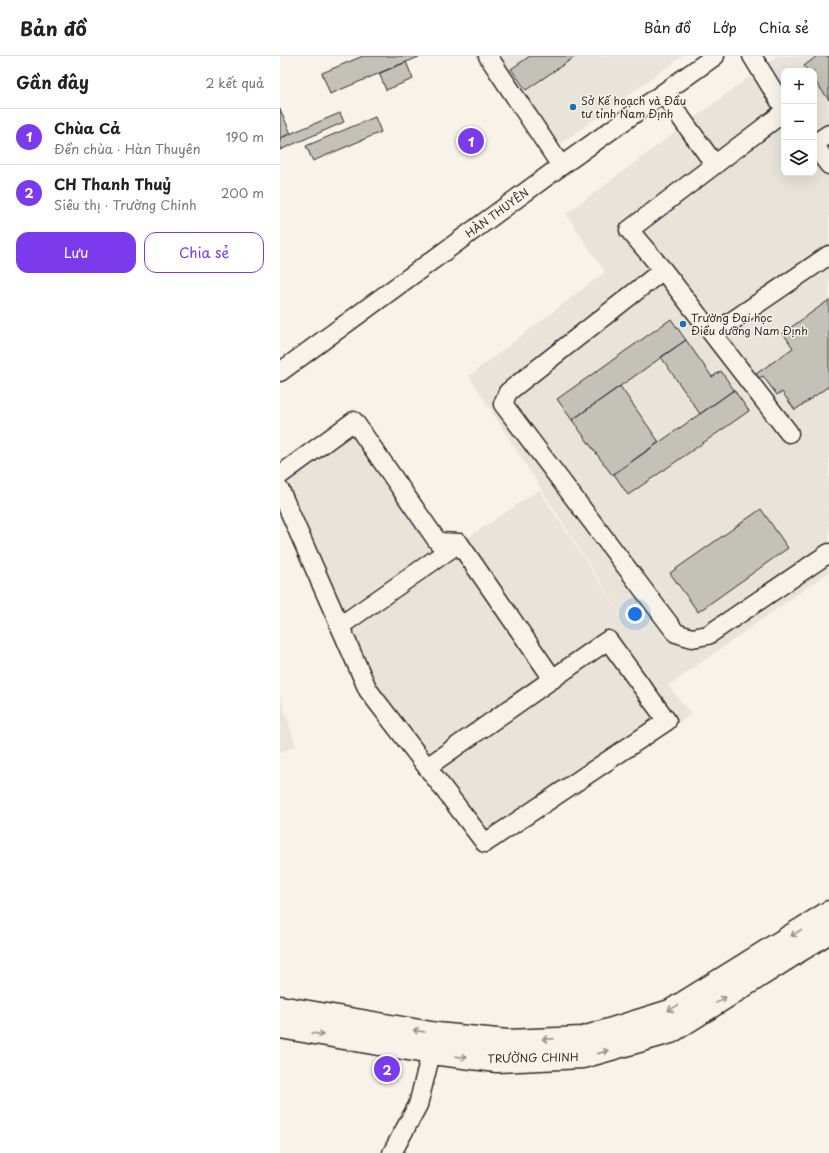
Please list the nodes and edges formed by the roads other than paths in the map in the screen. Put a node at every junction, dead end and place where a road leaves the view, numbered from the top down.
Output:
1 (488, 56) edge
2 (715, 56) edge
3 (752, 56) edge
4 (663, 93) junction
5 (782, 104) edge
6 (781, 114) edge
7 (829, 134) edge
8 (817, 142) edge
9 (817, 148) edge
10 (715, 165) junction
11 (829, 165) edge
12 (561, 166) junction
13 (829, 255) edge
14 (663, 270) junction
15 (713, 334) junction
16 (280, 372) edge
17 (790, 433) dead end
18 (280, 475) edge
19 (280, 490) edge
20 (459, 543) junction
21 (829, 553) edge
22 (340, 626) junction
23 (552, 679) junction
24 (427, 766) junction
25 (829, 912) edge
26 (829, 932) edge
27 (280, 1007) edge
28 (280, 1027) edge
29 (431, 1053) junction
30 (392, 1153) edge

1 - 12 street
2 - 4 street, HÀN THUYÊN
3 - 5 street
4 - 10 street
4 - 12 street, HÀN THUYÊN
6 - 10 street
7 - 8 street
9 - 11 street
10 - 14 street
12 - 16 street, HÀN THUYÊN
13 - 15 street
14 - 15 street
14 - 21 street
15 - 17 street
18 - 20 street
19 - 22 street
20 - 22 street
20 - 23 street
22 - 24 street
23 - 24 street
23 - 24 street
25 -> 27 main road, TRƯỜNG CHINH
29 -> 26 main road, TRƯỜNG CHINH
28 -> 29 main road, TRƯỜNG CHINH
29 - 30 street

